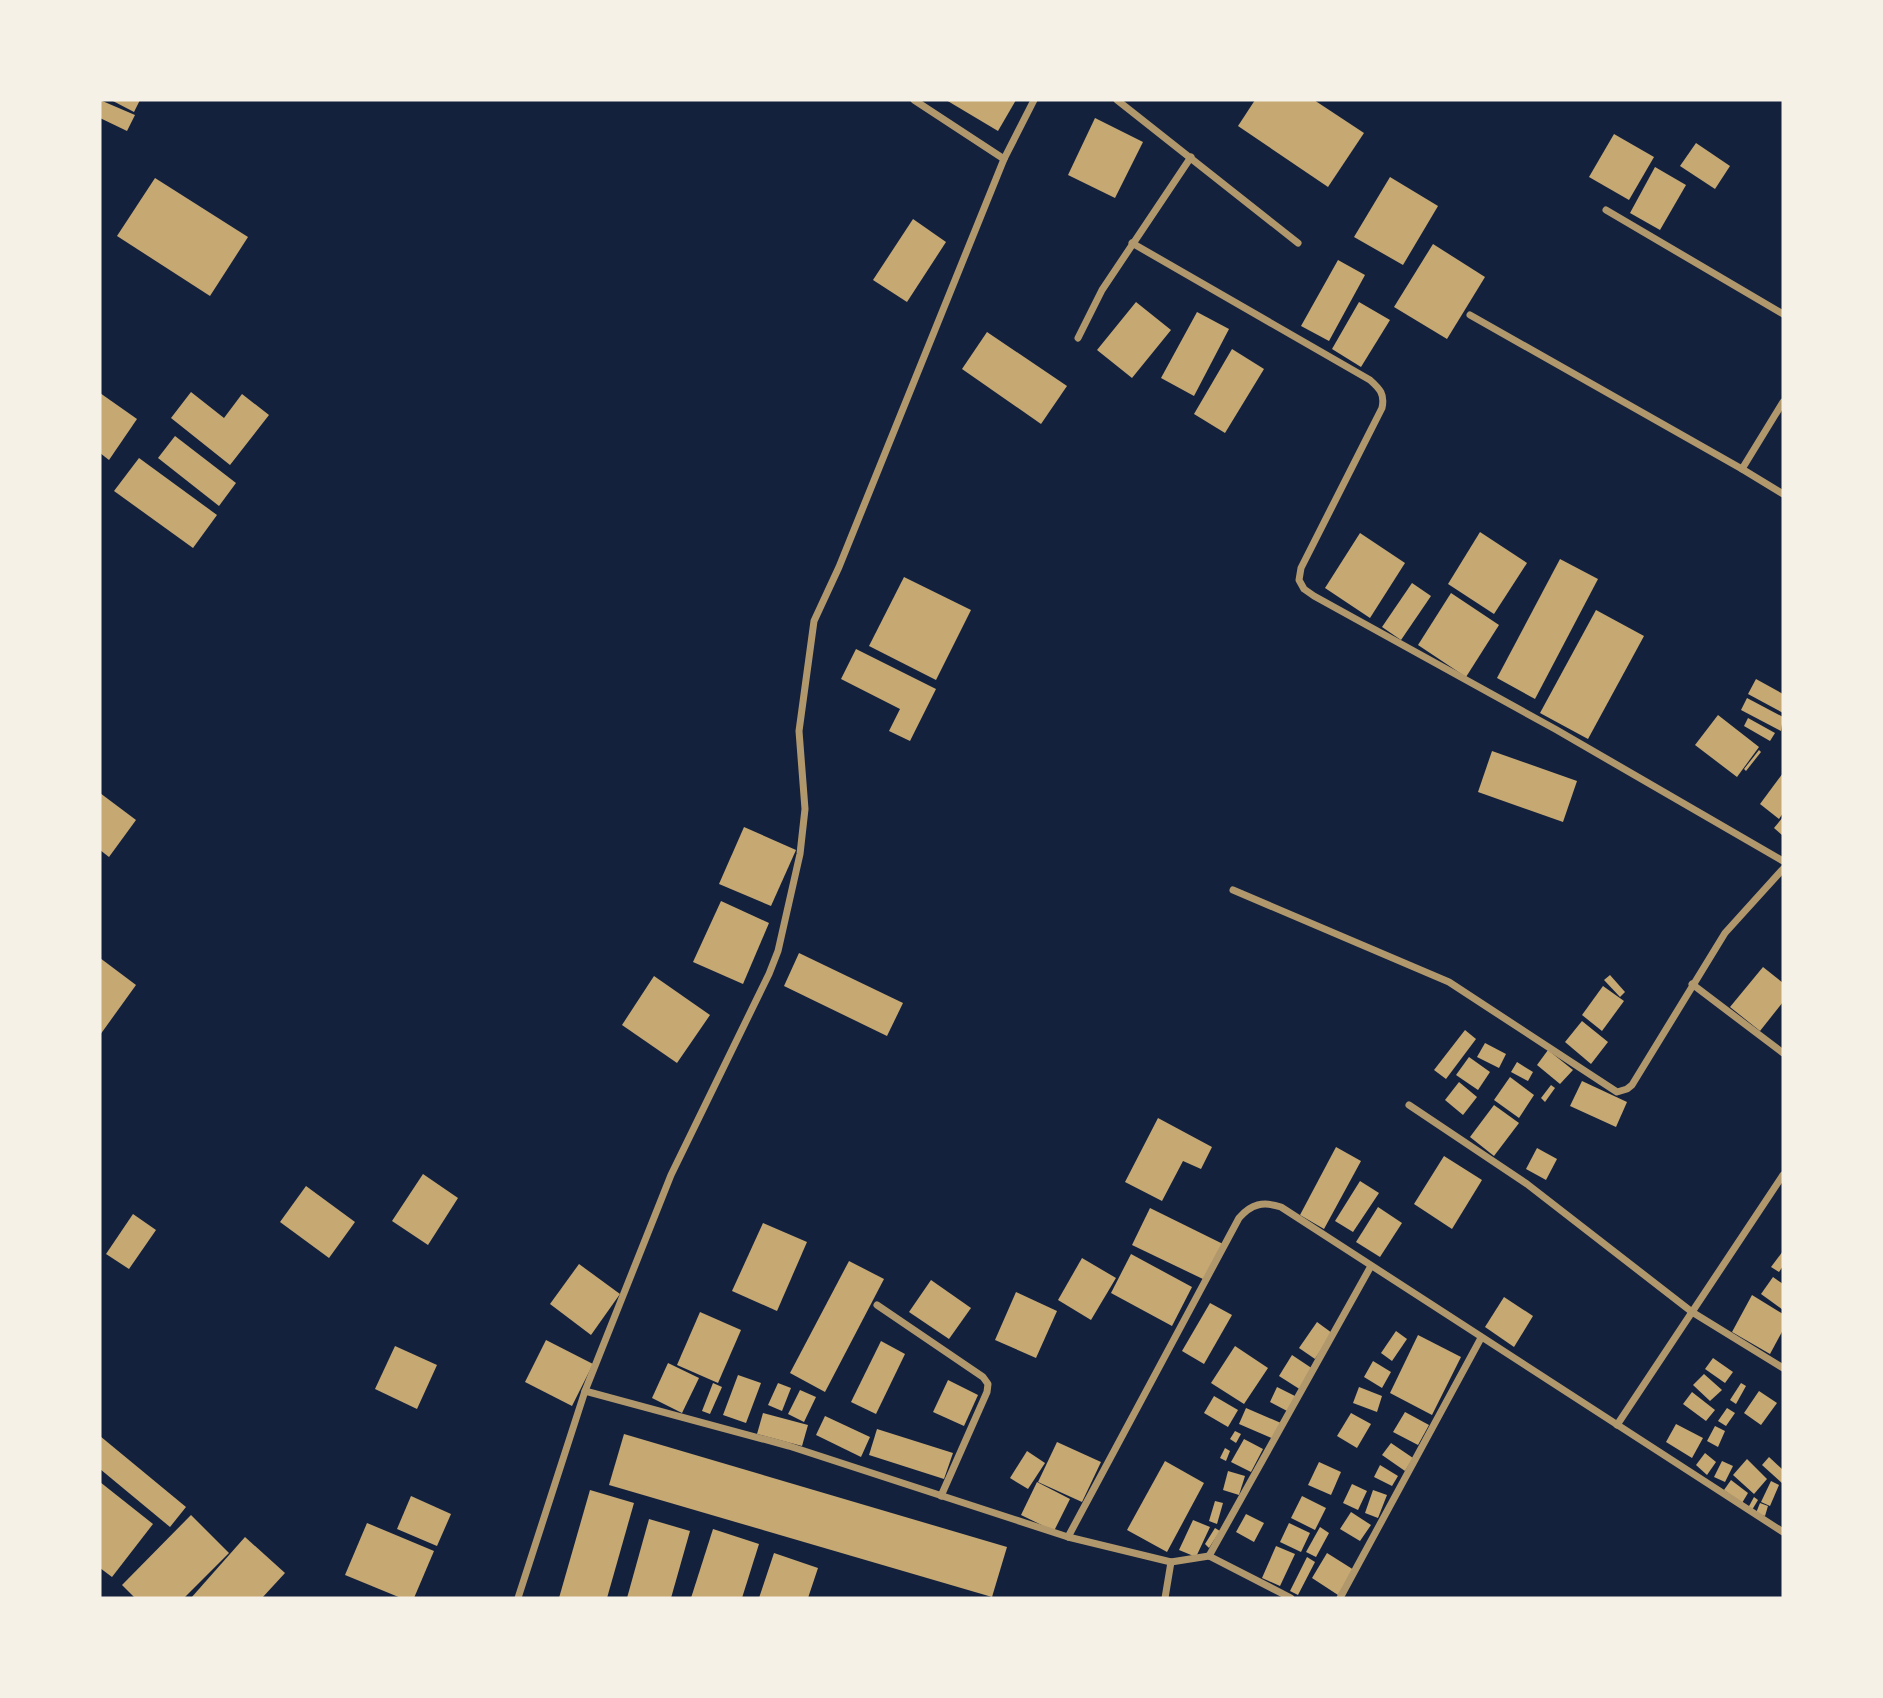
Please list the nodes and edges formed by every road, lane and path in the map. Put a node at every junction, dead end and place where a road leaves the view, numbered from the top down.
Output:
1 (914, 100) edge
2 (1034, 100) edge
3 (1117, 100) edge
4 (1191, 157) junction
5 (1004, 159) junction
6 (1606, 211) dead end
7 (1132, 243) junction
8 (1298, 243) dead end
9 (1783, 314) edge
10 (1470, 315) dead end
11 (1078, 338) dead end
12 (1783, 402) edge
13 (1742, 469) junction
14 (1783, 494) edge
15 (1783, 861) edge
16 (1783, 869) edge
17 (1773, 881) junction
18 (1783, 887) edge
19 (1233, 890) dead end
20 (1692, 984) junction
21 (1783, 1053) edge
22 (1409, 1105) dead end
23 (1783, 1175) edge
24 (1371, 1266) junction
25 (877, 1304) dead end
26 (1692, 1312) junction
27 (1481, 1338) junction
28 (1783, 1368) edge
29 (585, 1391) junction
30 (1617, 1425) junction
31 (941, 1496) junction
32 (1783, 1532) edge
33 (1068, 1537) junction
34 (1209, 1556) junction
35 (1171, 1562) junction
36 (518, 1598) edge
37 (1165, 1598) edge
38 (1291, 1598) edge
39 (1340, 1598) edge

1 - 5 street
2 - 5 street
3 - 4 street
4 - 7 street
4 - 8 street
5 - 29 street
6 - 9 street
7 - 11 street
7 - 15 street
10 - 13 street
12 - 13 street
13 - 14 street
16 - 17 street
17 - 18 street
17 - 20 street
19 - 20 street
20 - 21 street
22 - 26 street
23 - 26 street
24 - 27 street
24 - 33 street
24 - 34 street
25 - 31 street
26 - 28 street
26 - 30 street
27 - 30 street
27 - 39 street
29 - 31 street
29 - 36 street
30 - 32 street
31 - 33 street
33 - 35 street
34 - 35 street
34 - 38 street
35 - 37 street

